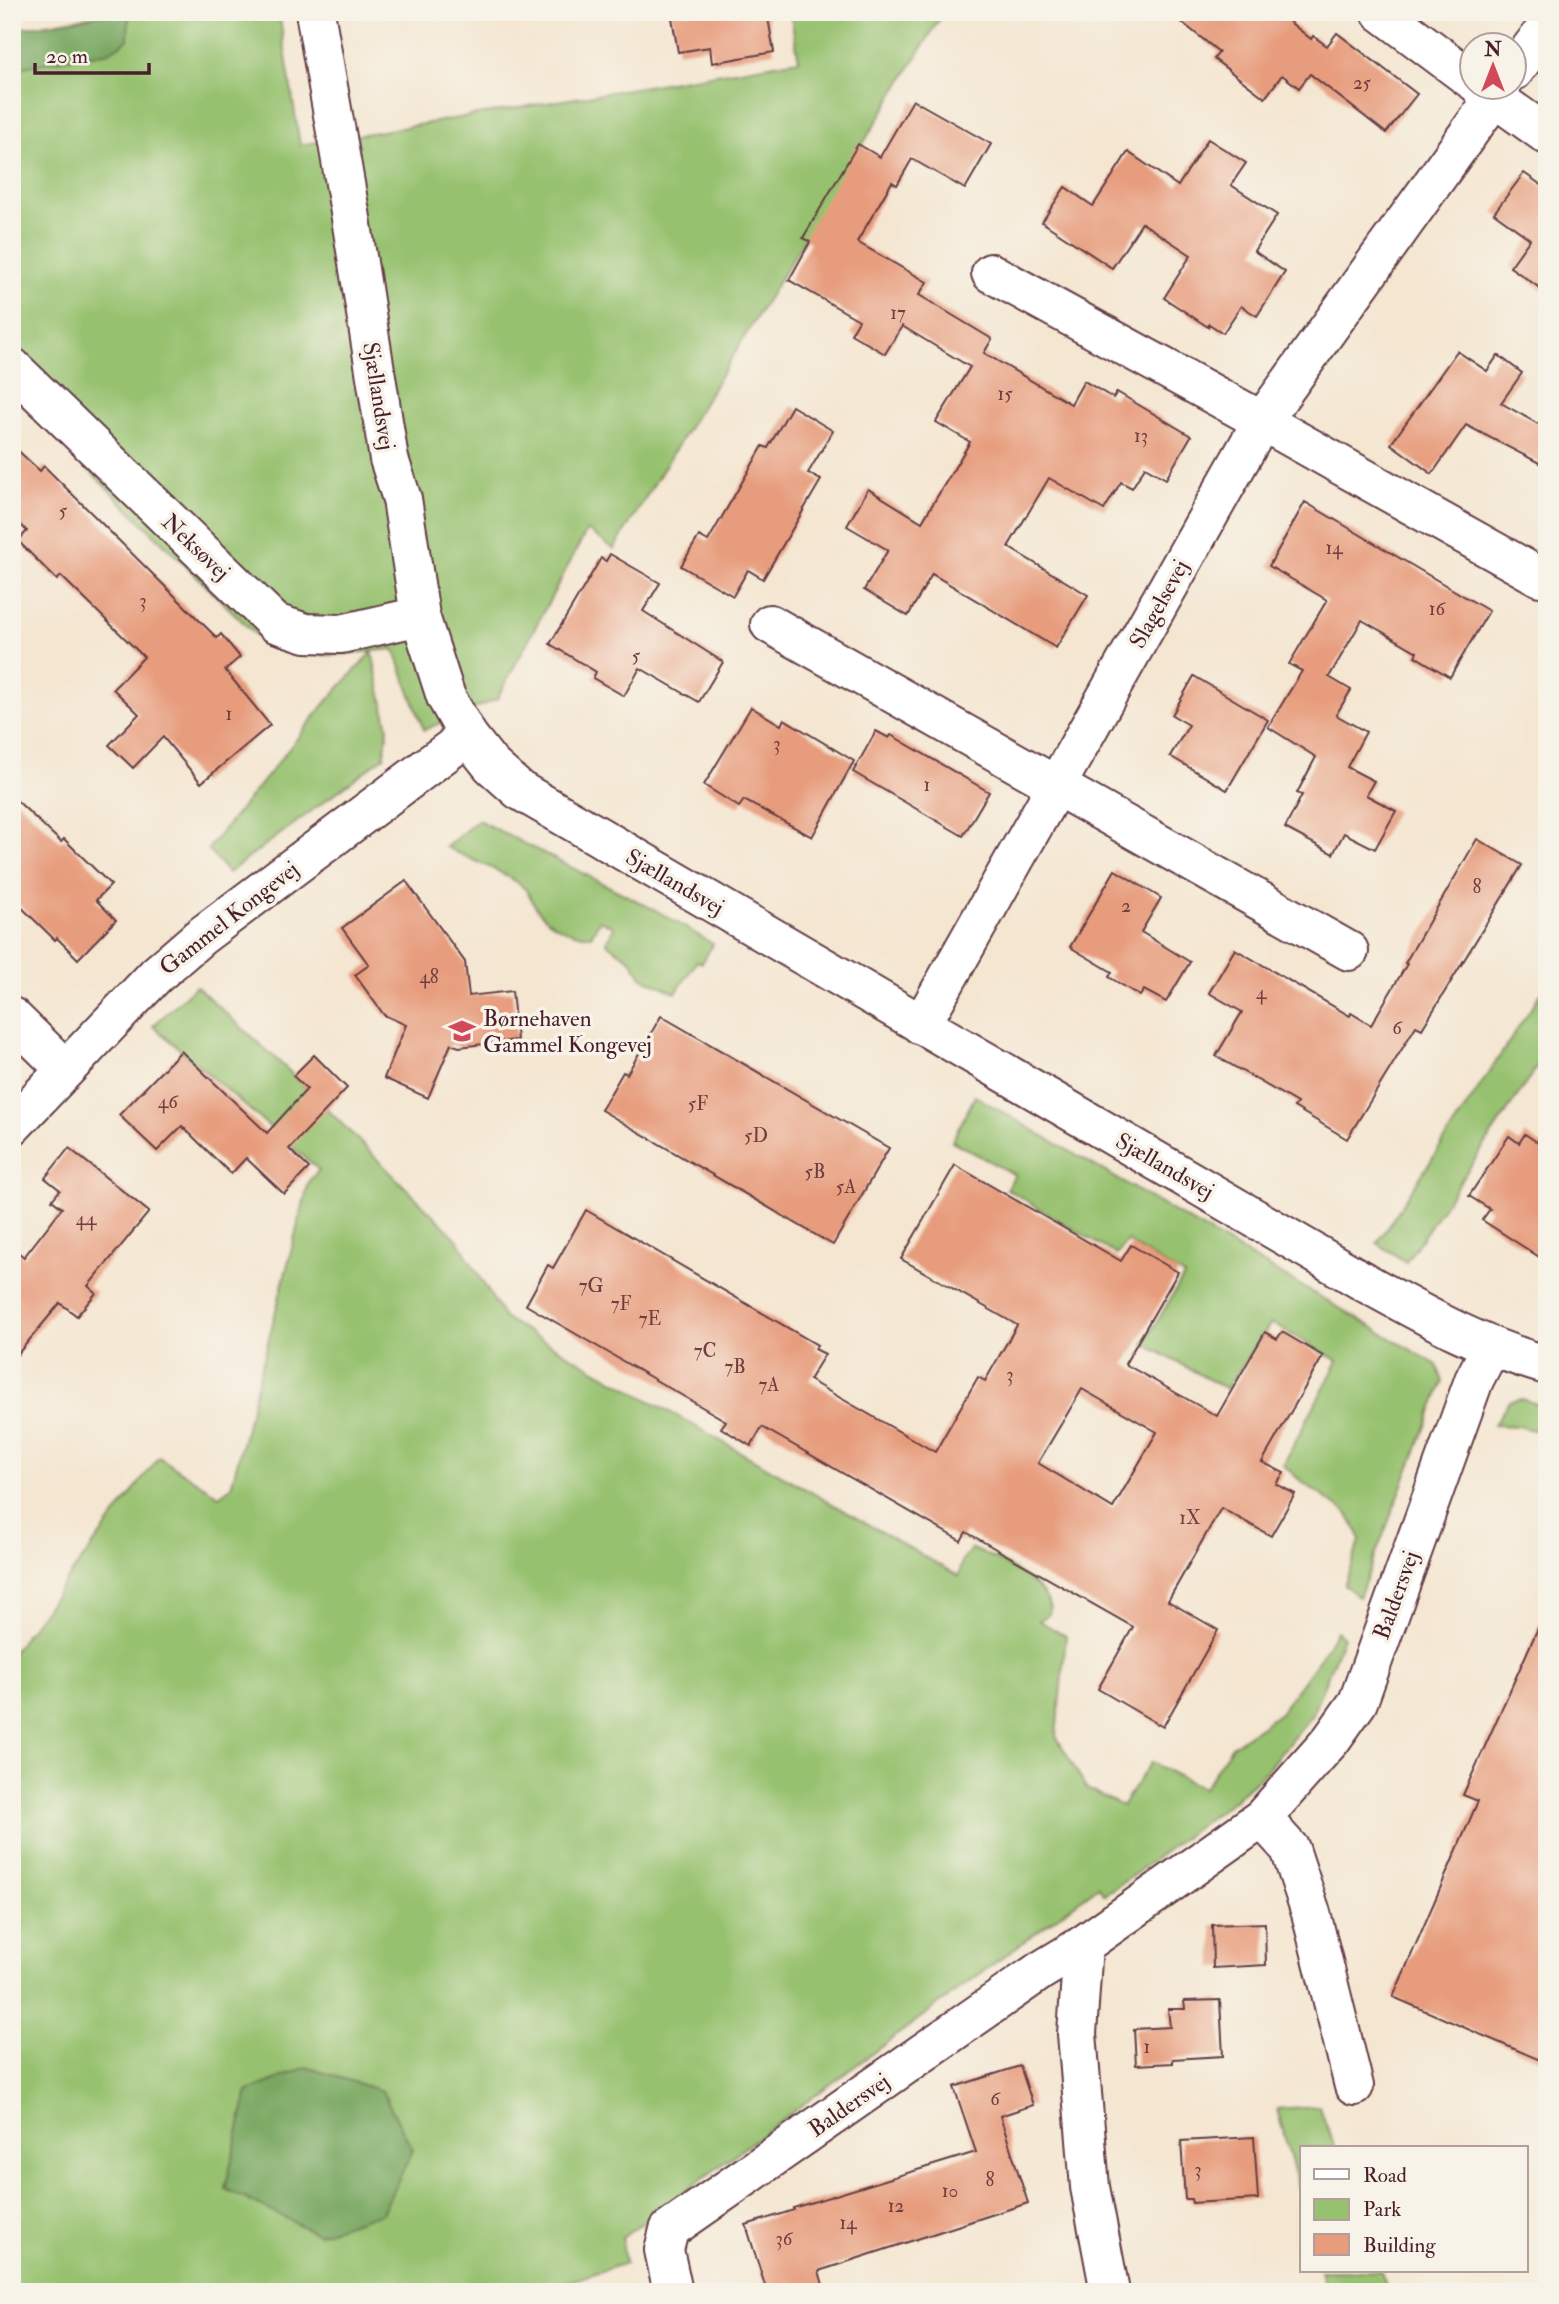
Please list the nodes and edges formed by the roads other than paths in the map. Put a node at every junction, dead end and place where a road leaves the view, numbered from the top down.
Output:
1 (315, 12) edge
2 (1381, 12) edge
3 (1547, 27) edge
4 (1528, 47) edge
5 (1458, 62) edge
6 (1480, 102) edge
7 (1511, 102) edge
8 (1547, 135) edge
9 (991, 273) dead end
10 (12, 367) edge
11 (1262, 421) junction
12 (1540, 577) dead end
13 (420, 616) junction
14 (770, 624) dead end
15 (468, 736) junction
16 (1056, 786) junction
17 (1349, 951) dead end
18 (12, 1017) edge
19 (921, 1025) junction
20 (65, 1069) junction
21 (12, 1126) edge
22 (1491, 1347) junction
23 (1547, 1365) edge
24 (1262, 1818) junction
25 (1083, 1945) junction
26 (1354, 2086) dead end
27 (673, 2292) edge
28 (1110, 2292) edge

1 - 13 street, Sjællandsvej
2 - 5 street
3 - 4 street, Slagelsevej
6 - 11 street, Slagelsevej
7 - 8 street
9 - 11 street
10 - 13 street, Neksøvej
11 - 12 street
11 - 16 street, Slagelsevej
13 - 15 street, Sjællandsvej
14 - 16 street
15 - 19 street, Sjællandsvej
15 - 20 street, Gammel Kongevej
16 - 17 street
16 - 19 street, Slagelsevej
18 - 20 street
19 - 22 street, Sjællandsvej
20 - 21 street, Gammel Kongevej
22 - 23 street, Sjællandsvej
22 - 24 street, Baldersvej
24 - 25 street, Baldersvej
24 - 26 street
25 - 27 street, Baldersvej
25 - 28 street

